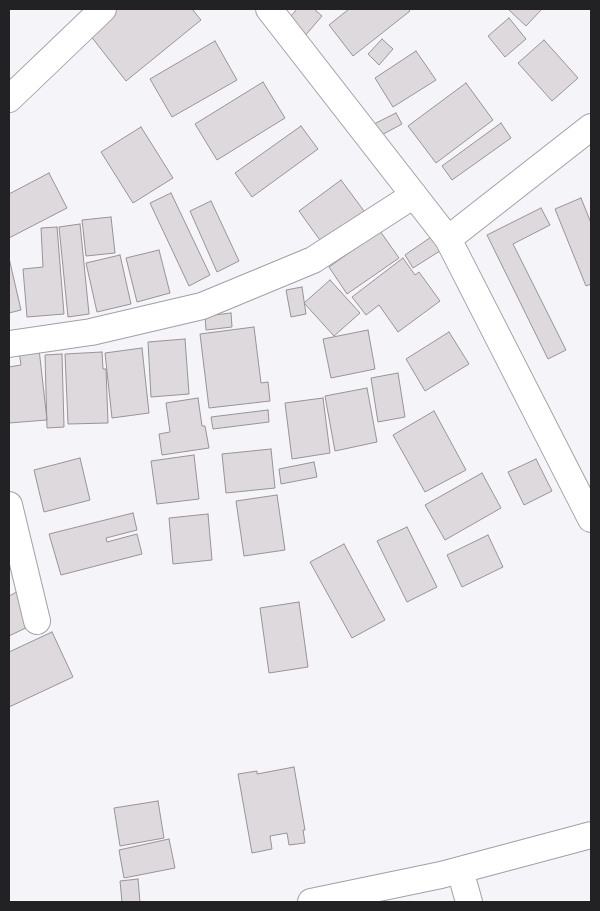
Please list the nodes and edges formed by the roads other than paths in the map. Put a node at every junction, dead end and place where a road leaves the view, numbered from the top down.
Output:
1 (103, 9) edge
2 (268, 9) edge
3 (9, 99) edge
4 (591, 127) edge
5 (414, 195) junction
6 (448, 239) junction
7 (9, 344) edge
8 (9, 505) edge
9 (591, 519) edge
10 (38, 621) dead end
11 (591, 835) edge
12 (460, 870) junction
13 (311, 902) edge
14 (469, 902) edge

1 - 3 street
2 - 5 street
4 - 6 street
5 - 6 street
5 - 7 street
6 - 9 street
8 - 10 street
11 - 12 street
12 - 13 street
12 - 14 street

